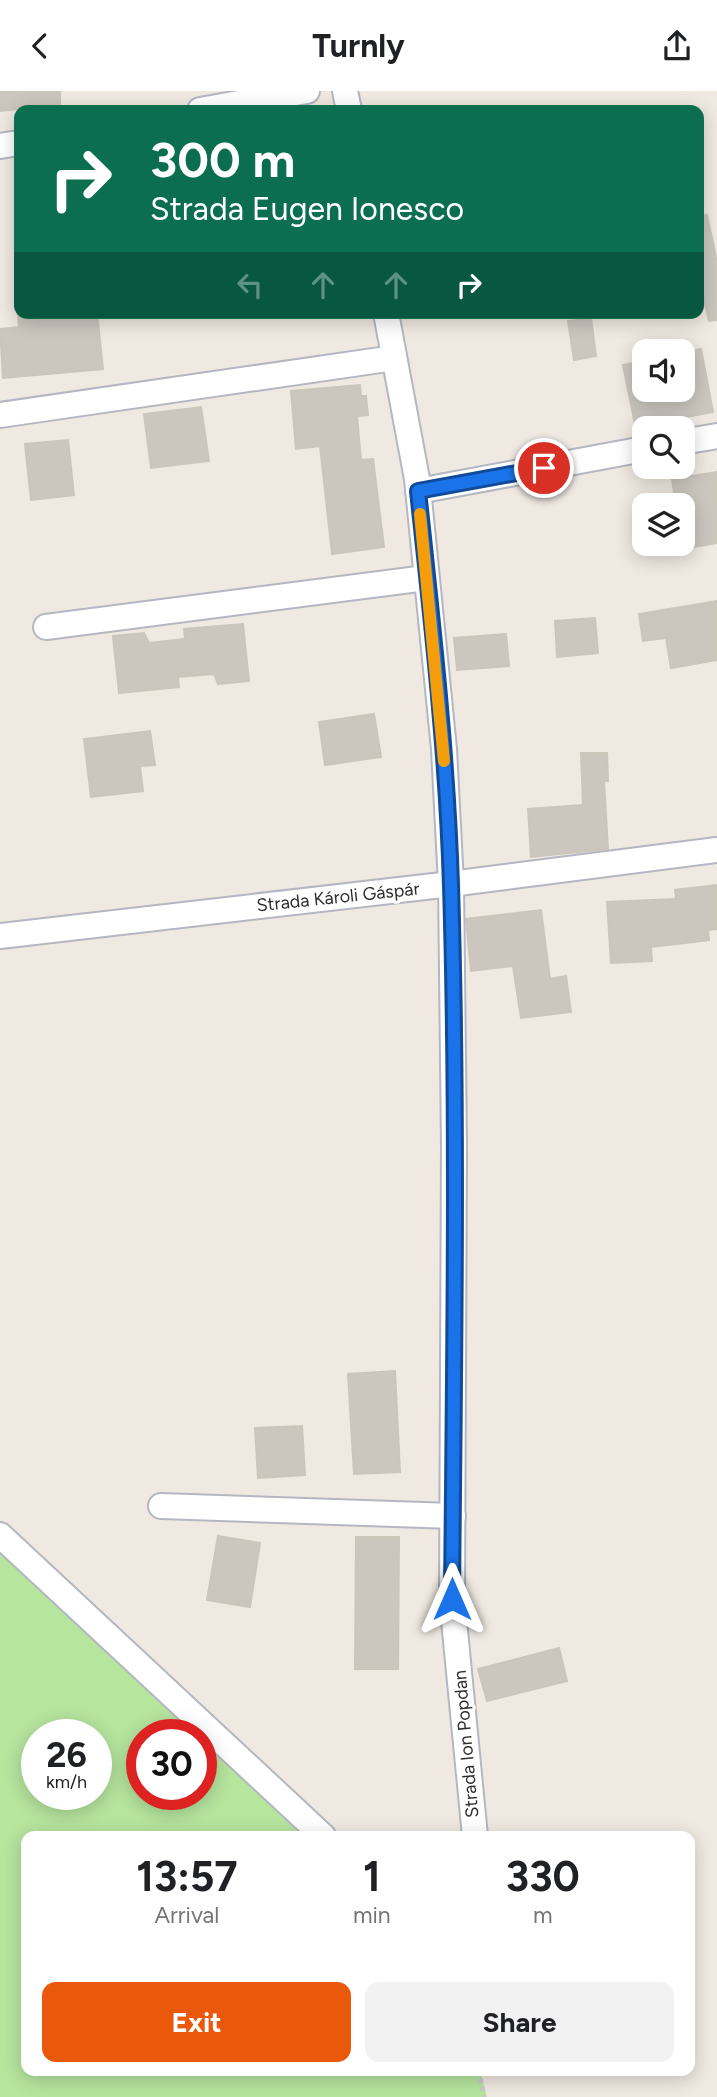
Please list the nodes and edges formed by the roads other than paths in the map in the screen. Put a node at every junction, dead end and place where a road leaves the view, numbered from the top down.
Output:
1 (307, 91) edge
2 (228, 105) edge
3 (387, 319) edge
4 (394, 358) junction
5 (0, 415) edge
6 (717, 436) edge
7 (695, 440) edge
8 (632, 451) edge
9 (418, 491) junction
10 (426, 577) junction
11 (46, 627) dead end
12 (717, 851) edge
13 (451, 884) junction
14 (0, 936) edge
15 (161, 1506) dead end
16 (453, 1516) junction
17 (0, 1535) edge
18 (318, 1831) edge
19 (475, 1831) edge

1 - 2 street
3 - 4 street, Strada Ion Popdan
4 - 5 street
4 - 9 street, Strada Ion Popdan
6 - 7 street
8 - 9 street
9 - 10 street, Strada Ion Popdan
10 - 11 street
10 - 13 street, Strada Ion Popdan
12 - 13 street, Strada Károli Gáspár
13 - 14 street, Strada Károli Gáspár
13 - 16 street, Strada Ion Popdan
15 - 16 street
16 - 19 street, Strada Ion Popdan
17 - 18 street

